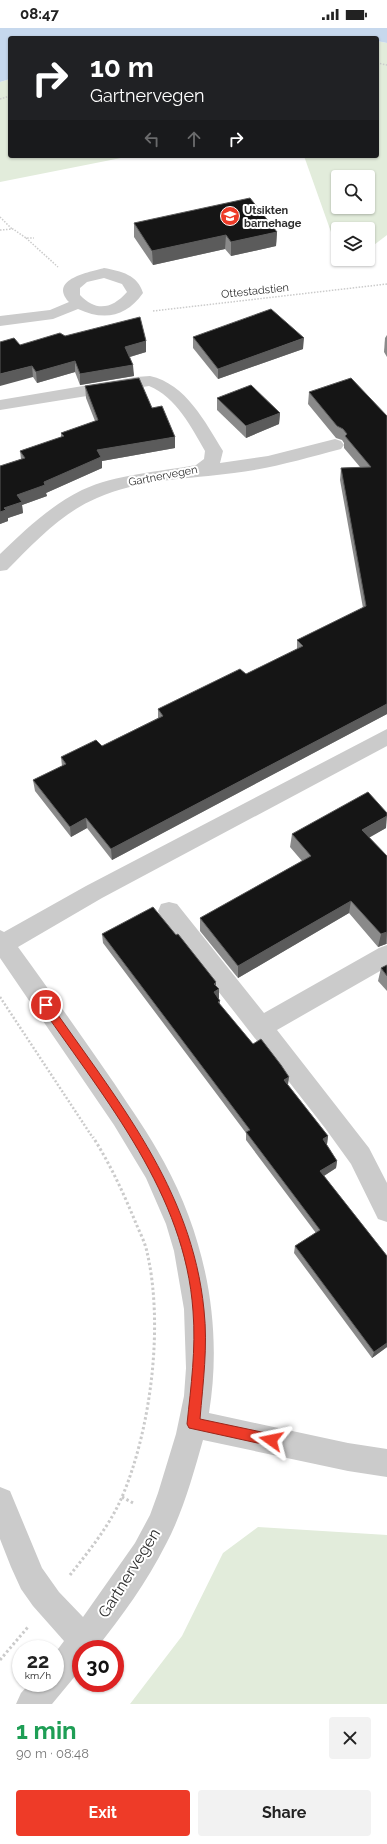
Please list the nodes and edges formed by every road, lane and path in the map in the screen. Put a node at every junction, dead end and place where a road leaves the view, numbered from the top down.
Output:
1 (0, 217) edge
2 (13, 229) junction
3 (0, 230) edge
4 (26, 238) junction
5 (34, 238) dead end
6 (78, 281) junction
7 (387, 284) edge
8 (77, 304) junction
9 (126, 305) junction
10 (0, 322) edge
11 (0, 405) edge
12 (334, 445) dead end
13 (201, 470) junction
14 (0, 565) edge
15 (387, 737) edge
16 (169, 910) dead end
17 (1, 942) edge
18 (387, 955) edge
19 (0, 997) edge
20 (261, 1027) junction
21 (387, 1210) edge
22 (193, 1424) junction
23 (387, 1463) edge
24 (122, 1496) junction
25 (0, 1501) edge
26 (137, 1504) dead end
27 (49, 1603) junction
28 (85, 1640) joint
29 (72, 1658) edge
30 (0, 1660) edge
31 (64, 1669) edge

1 - 2 path
2 - 3 path
2 - 4 path
4 - 5 path
4 - 6 path
6 - 8 street
6 - 9 street
7 - 9 path, Ottestadstien
8 - 9 street
8 - 10 street
11 - 13 street, Gartnervegen
12 - 13 street
13 - 14 street, Gartnervegen
15 - 17 street
16 - 20 street
17 - 22 street, Gartnervegen
18 - 20 street
19 - 24 path
20 - 21 street
22 - 23 street
22 - 28 street, Gartnervegen
24 - 26 path
24 - 27 path
25 - 27 street
27 - 28 street
27 - 30 path
29 - 31 street, Gartnervegen

